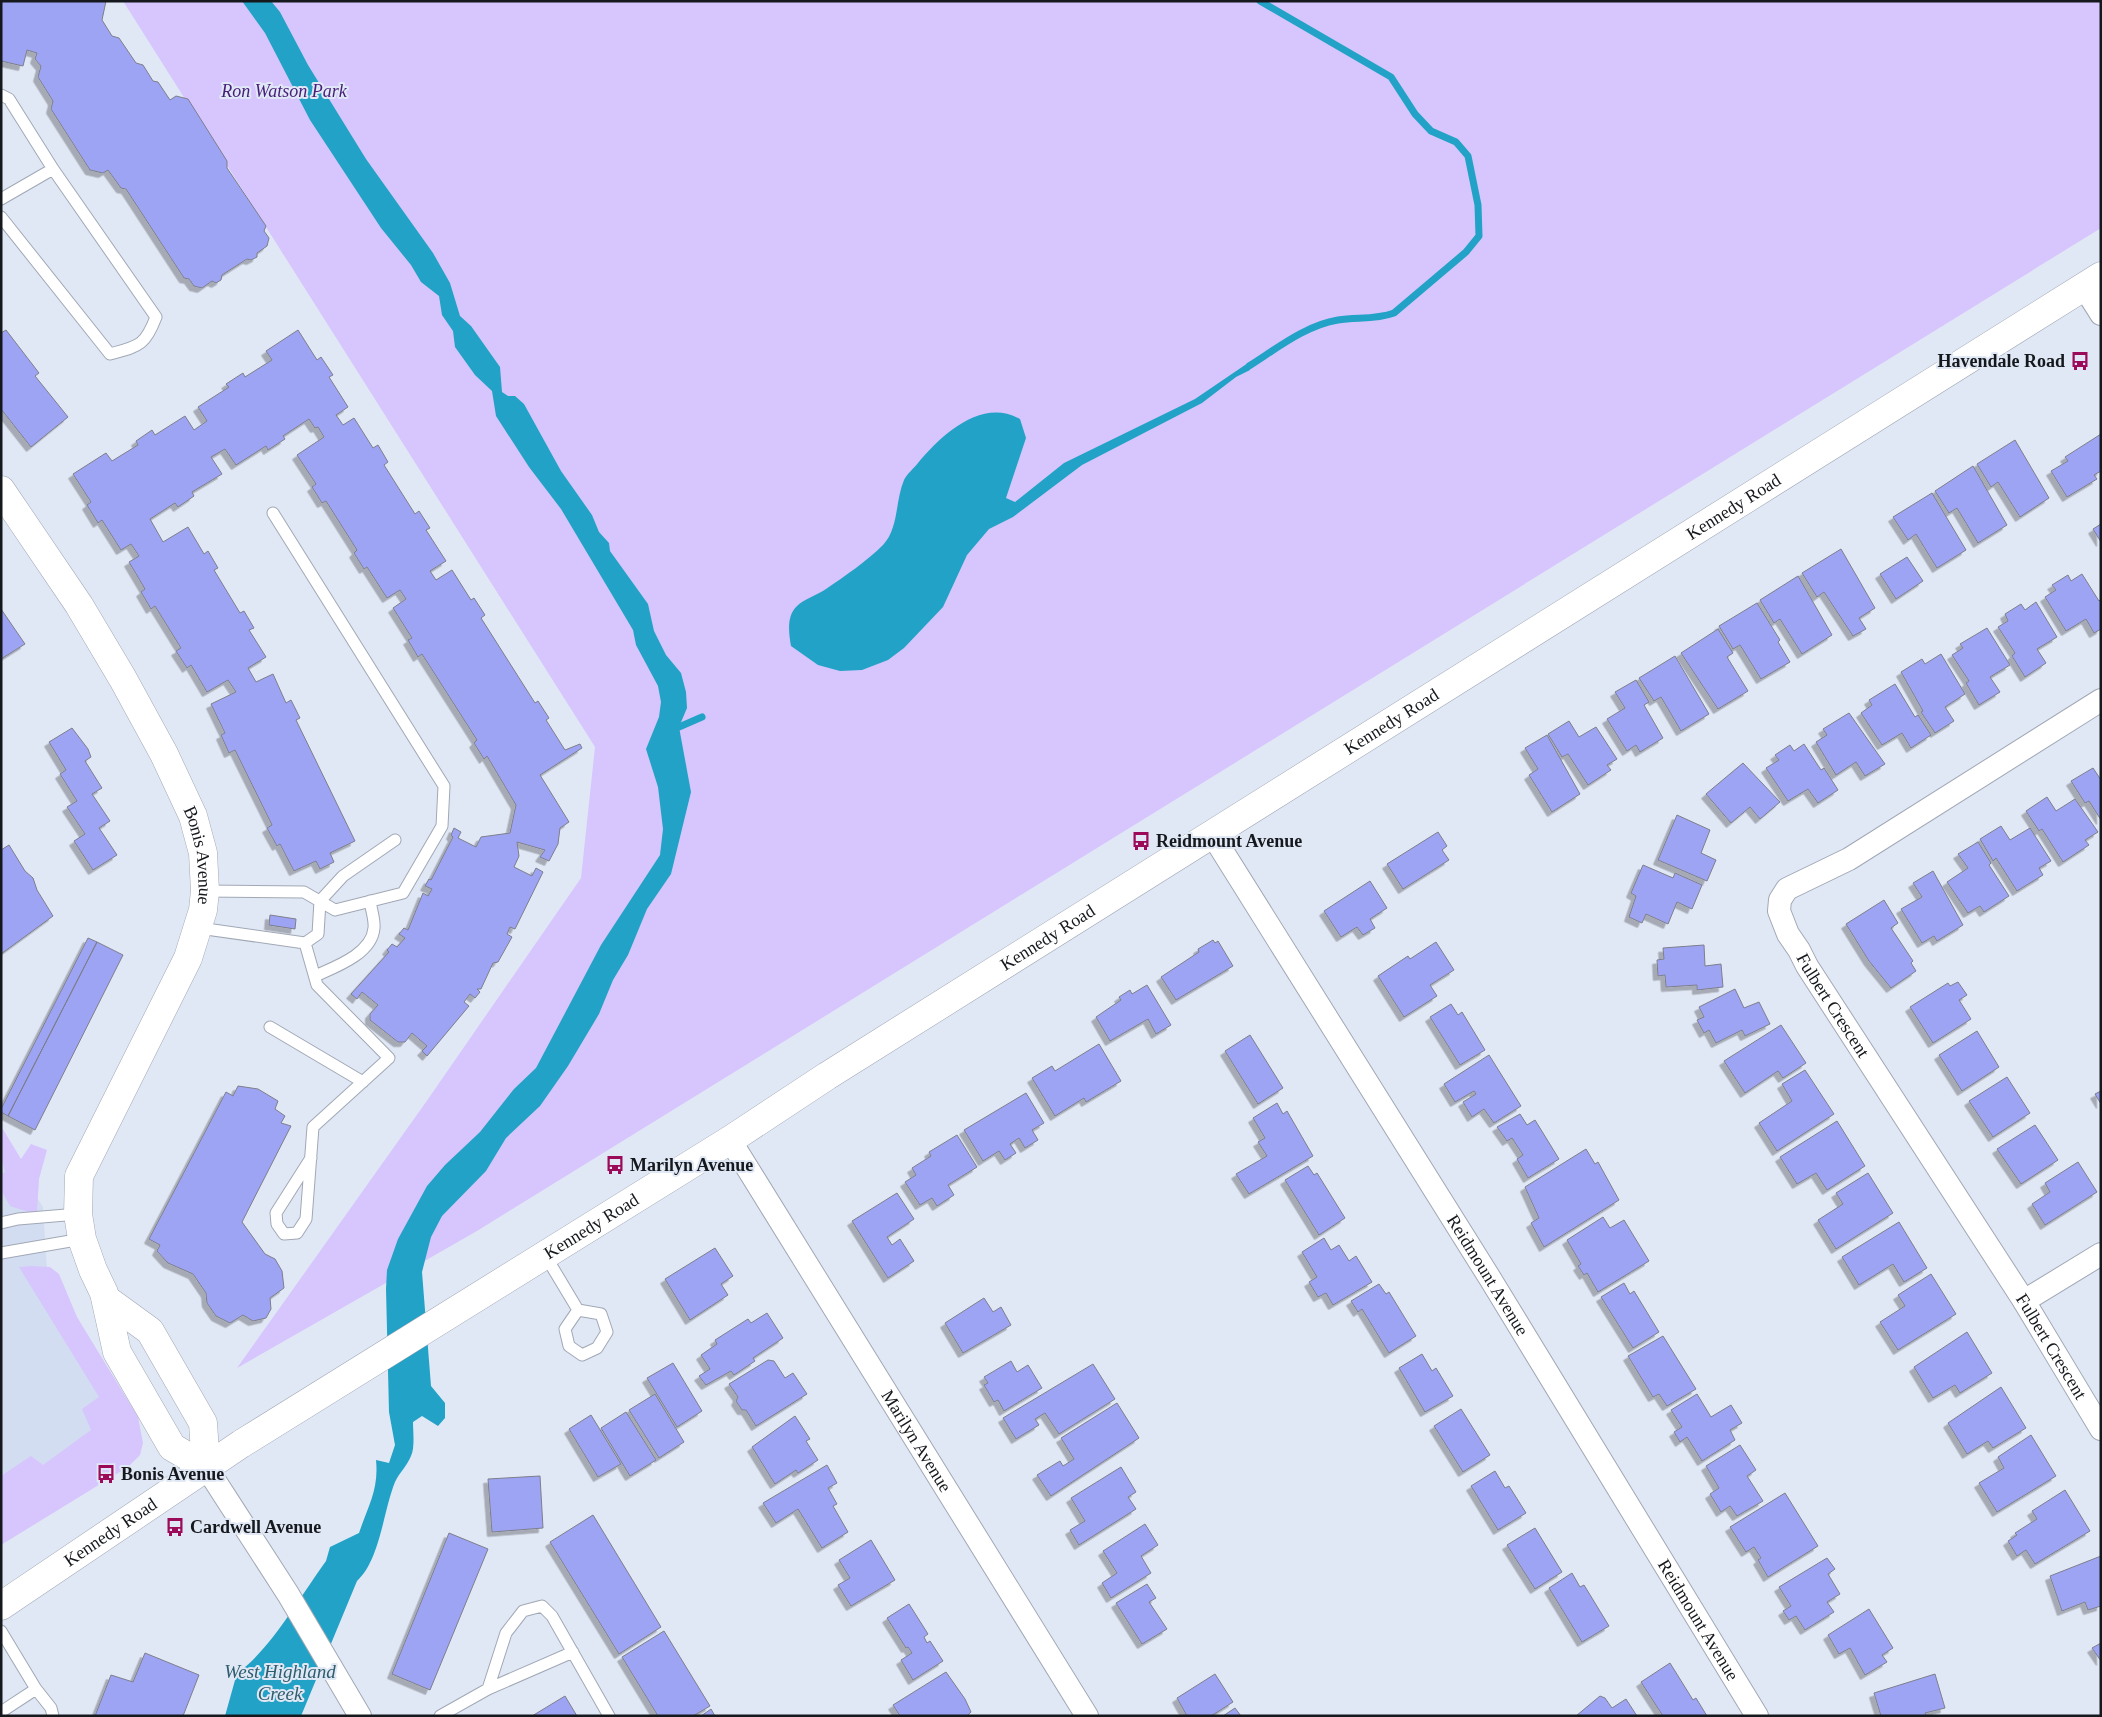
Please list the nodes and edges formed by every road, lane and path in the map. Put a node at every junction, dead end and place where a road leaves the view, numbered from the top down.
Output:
1 (1, 95) edge
2 (53, 169) junction
3 (1, 199) edge
4 (1, 217) edge
5 (2092, 282) edge
6 (2101, 314) edge
7 (1, 490) edge
8 (273, 513) dead end
9 (2101, 700) edge
10 (1213, 836) junction
11 (395, 840) dead end
12 (205, 891) junction
13 (320, 901) junction
14 (370, 901) junction
15 (199, 928) junction
16 (305, 944) junction
17 (315, 976) junction
18 (270, 1027) dead end
19 (363, 1082) junction
20 (730, 1140) junction
21 (311, 1158) junction
22 (1, 1224) edge
23 (80, 1227) junction
24 (1, 1252) edge
25 (544, 1254) junction
26 (2101, 1254) edge
27 (106, 1299) junction
28 (2024, 1301) junction
29 (578, 1310) dead end
30 (2101, 1429) edge
31 (206, 1467) junction
32 (1, 1606) edge
33 (1, 1631) edge
34 (573, 1652) junction
35 (36, 1689) junction
36 (488, 1689) junction
37 (1, 1712) edge
38 (53, 1716) edge
39 (360, 1716) edge
40 (440, 1716) edge
41 (609, 1716) edge
42 (1087, 1716) edge
43 (1757, 1716) edge

1 - 2 lane
2 - 3 lane
2 - 4 lane
5 - 6 street
5 - 10 main road, Kennedy Road
7 - 12 main road, Bonis Avenue
8 - 14 lane
9 - 28 street, Fulbert Crescent
10 - 20 main road, Kennedy Road
10 - 43 street, Reidmount Avenue
11 - 13 lane
12 - 13 lane
12 - 15 main road, Bonis Avenue
13 - 14 lane
13 - 16 lane
14 - 17 lane
15 - 16 lane
15 - 23 main road, Bonis Avenue
16 - 17 lane
17 - 19 lane
18 - 19 lane
19 - 21 lane
20 - 25 main road, Kennedy Road
20 - 42 street, Marilyn Avenue
21 - 21 lane
22 - 23 lane
23 - 24 lane
23 - 27 main road, Bonis Avenue
25 - 29 lane
25 - 31 main road, Kennedy Road
26 - 28 street
27 - 31 main road, Bonis Avenue
27 - 31 main road
28 - 30 street, Fulbert Crescent
31 - 32 main road, Kennedy Road
31 - 39 street
33 - 35 lane
34 - 36 lane
34 - 36 lane
34 - 41 lane
35 - 37 lane
35 - 38 lane
36 - 40 lane

